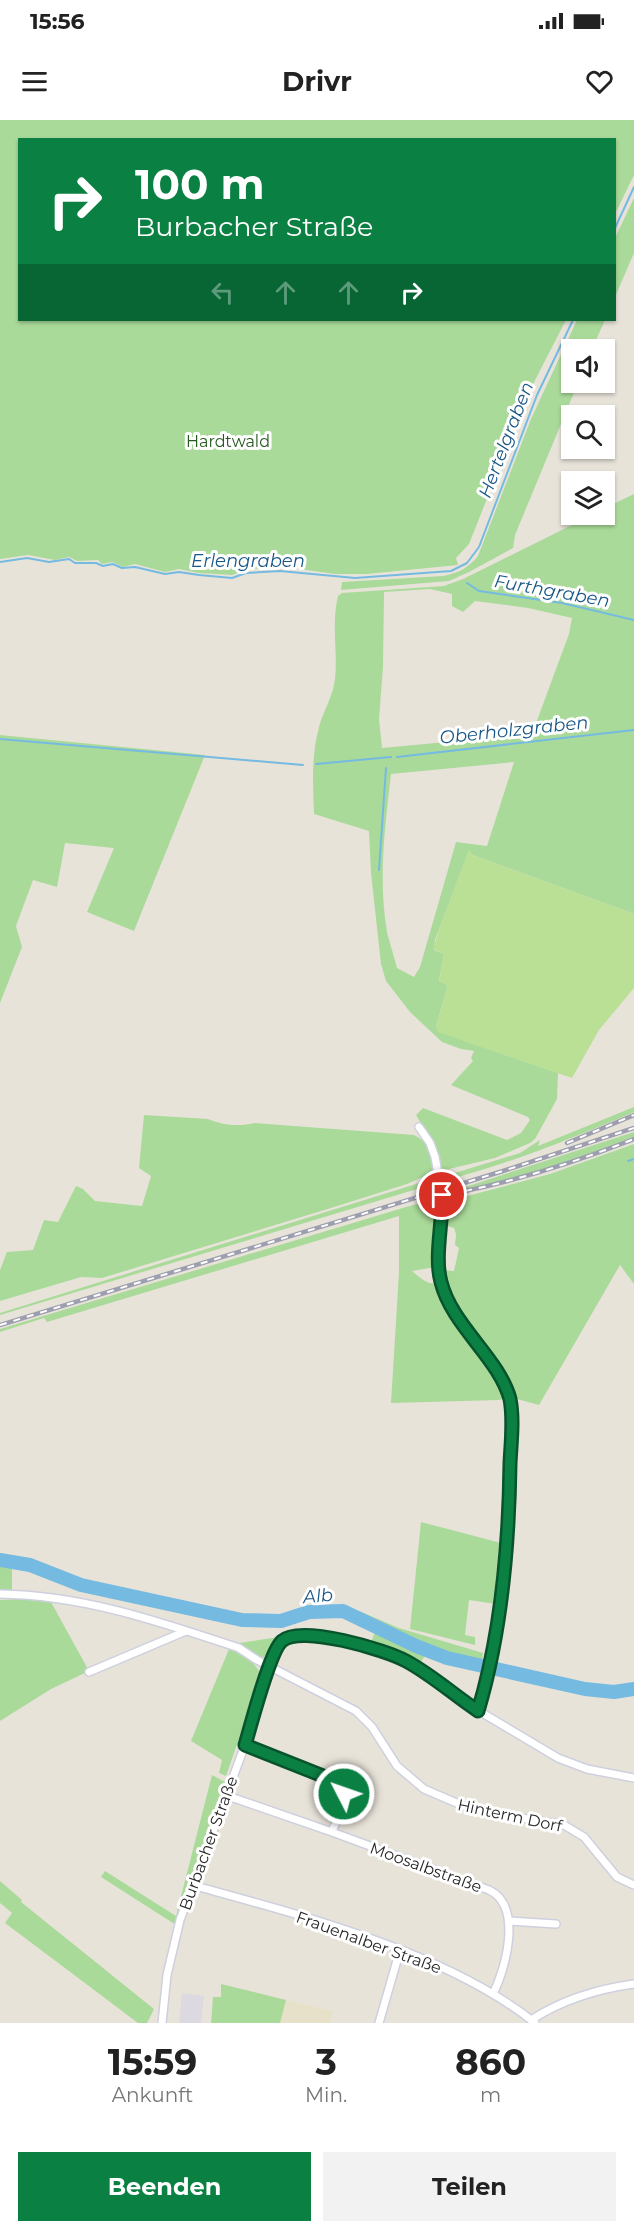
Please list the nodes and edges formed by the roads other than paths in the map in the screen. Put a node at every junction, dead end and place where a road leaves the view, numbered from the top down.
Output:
1 (418, 1127) dead end
2 (0, 1594) edge
3 (186, 1631) junction
4 (270, 1667) junction
5 (89, 1672) dead end
6 (478, 1711) junction
7 (245, 1745) junction
8 (634, 1778) edge
9 (225, 1795) junction
10 (332, 1832) junction
11 (192, 1885) junction
12 (634, 1885) edge
13 (509, 1921) junction
14 (556, 1924) dead end
15 (400, 1950) junction
16 (634, 1984) edge
17 (493, 1994) junction
18 (533, 2022) edge
19 (162, 2023) edge
20 (379, 2023) edge

1 - 6 street
2 - 3 street, Hinterm Dorf
3 - 4 street, Hinterm Dorf
3 - 5 street
4 - 6 street, Burbacher Straße
4 - 7 street, Burbacher Straße
4 - 12 street, Hinterm Dorf
6 - 8 street
7 - 9 street, Burbacher Straße
7 - 10 street
9 - 10 street, Moosalbstraße
9 - 11 street, Burbacher Straße
10 - 13 street, Moosalbstraße
11 - 15 street, Frauenalber Straße
11 - 19 street, Burbacher Straße
13 - 14 street
13 - 17 street
15 - 17 street, Frauenalber Straße
15 - 20 street
16 - 18 street
17 - 18 street, Frauenalber Straße

